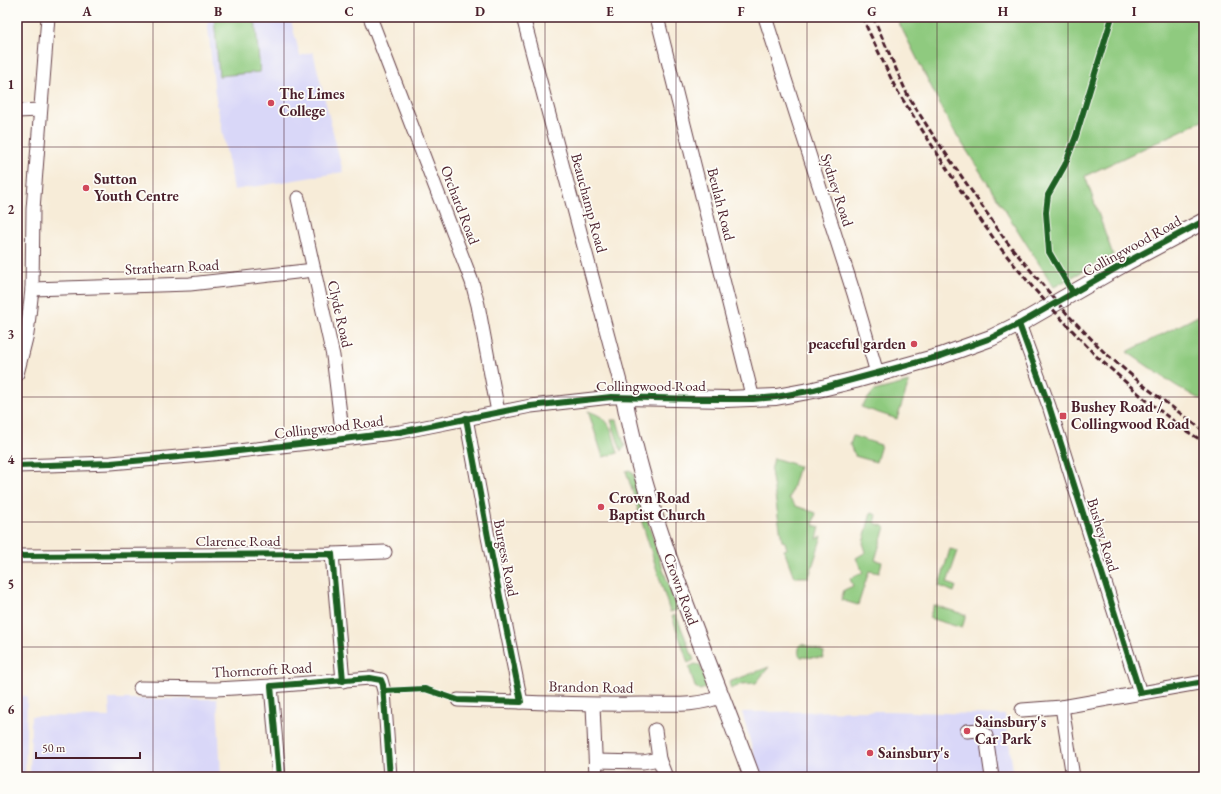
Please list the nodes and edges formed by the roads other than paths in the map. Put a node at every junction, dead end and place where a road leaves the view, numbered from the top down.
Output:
1 (48, 17) edge
2 (370, 17) edge
3 (523, 17) edge
4 (657, 17) edge
5 (765, 17) edge
6 (40, 110) junction
7 (17, 111) edge
8 (298, 198) dead end
9 (1204, 221) edge
10 (314, 270) junction
11 (32, 289) junction
12 (1019, 324) junction
13 (877, 373) junction
14 (17, 374) edge
15 (624, 397) junction
16 (753, 399) junction
17 (498, 412) junction
18 (466, 418) junction
19 (344, 439) junction
20 (17, 466) edge
21 (385, 552) dead end
22 (332, 554) junction
23 (17, 556) edge
24 (343, 681) junction
25 (1204, 682) edge
26 (271, 686) junction
27 (140, 688) dead end
28 (1140, 693) junction
29 (722, 696) junction
30 (458, 700) dead end
31 (521, 702) junction
32 (593, 704) junction
33 (1062, 706) junction
34 (1022, 710) dead end
35 (655, 730) dead end
36 (967, 731) dead end
37 (659, 759) junction
38 (596, 761) junction
39 (279, 777) edge
40 (390, 777) edge
41 (596, 777) edge
42 (666, 777) edge
43 (752, 777) edge
44 (992, 777) edge
45 (1073, 777) edge

1 - 6 street
2 - 17 street, Orchard Road
3 - 15 street, Beauchamp Road
4 - 16 street, Beulah Road
5 - 13 street, Sydney Road
6 - 7 street
6 - 11 street
8 - 10 street, Clyde Road
9 - 12 street, Collingwood Road
10 - 11 street, Strathearn Road
10 - 19 street, Clyde Road
11 - 14 street
12 - 13 street, Collingwood Road
12 - 28 street, Bushey Road
13 - 16 street, Collingwood Road
15 - 16 street, Collingwood Road
15 - 17 street, Collingwood Road
15 - 29 street, Crown Road
17 - 18 street, Collingwood Road
18 - 19 street, Collingwood Road
18 - 31 street, Burgess Road
19 - 20 street, Collingwood Road
21 - 22 street, Clarence Road
22 - 23 street, Clarence Road
22 - 24 street
24 - 26 street, Thorncroft Road
24 - 40 street, Thorncroft Road
25 - 28 street
26 - 27 street, Thorncroft Road
26 - 39 street
28 - 33 street
29 - 32 street, Brandon Road
29 - 43 street, Crown Road
30 - 31 street, Brandon Road
31 - 32 street, Brandon Road
32 - 38 street
33 - 34 street
33 - 45 street
35 - 37 street
36 - 44 street
37 - 38 street
37 - 42 street
38 - 41 street

